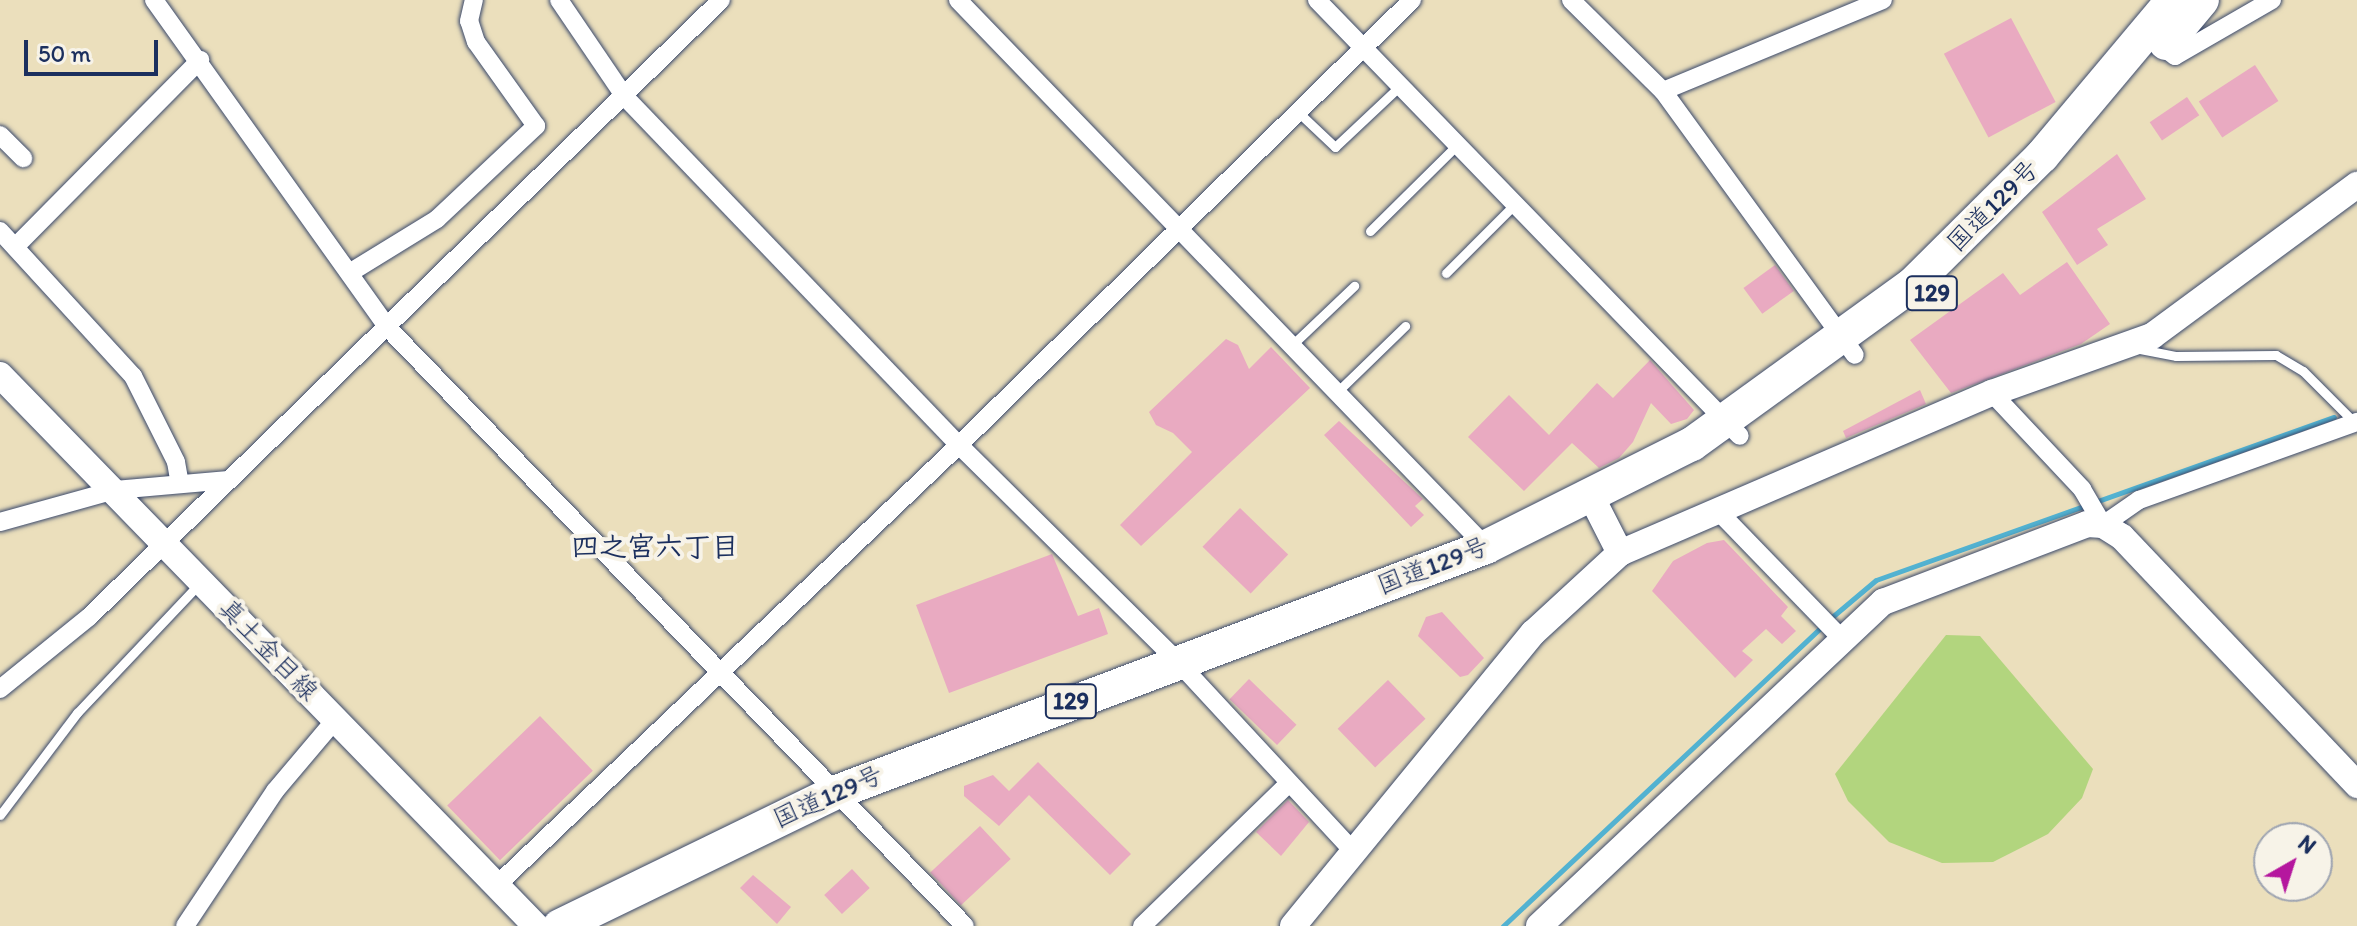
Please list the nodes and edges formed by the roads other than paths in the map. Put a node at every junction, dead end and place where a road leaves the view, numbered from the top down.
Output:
1 (154, 0) edge
2 (474, 0) edge
3 (559, 0) edge
4 (721, 0) edge
5 (958, 0) edge
6 (1317, 0) edge
7 (1412, 0) edge
8 (1571, 0) edge
9 (1883, 0) edge
10 (2173, 0) edge
11 (2203, 0) edge
12 (2260, 2) edge
13 (2224, 27) junction
14 (2163, 47) junction
15 (1364, 48) junction
16 (200, 60) junction
17 (1400, 86) junction
18 (1663, 91) junction
19 (625, 97) junction
20 (1298, 112) junction
21 (0, 135) edge
22 (1457, 145) junction
23 (23, 158) dead end
24 (2357, 185) edge
25 (1515, 204) junction
26 (1179, 227) junction
27 (0, 231) edge
28 (1370, 231) dead end
29 (16, 246) junction
30 (351, 272) junction
31 (1446, 273) dead end
32 (1354, 286) dead end
33 (1405, 326) dead end
34 (387, 327) junction
35 (1292, 345) junction
36 (1850, 347) junction
37 (2129, 347) junction
38 (0, 375) edge
39 (1337, 392) junction
40 (1992, 393) junction
41 (2356, 423) edge
42 (1733, 429) junction
43 (959, 445) junction
44 (229, 480) junction
45 (180, 484) junction
46 (115, 490) junction
47 (1596, 507) junction
48 (1719, 512) junction
49 (2100, 516) junction
50 (0, 522) edge
51 (164, 543) junction
52 (1486, 547) junction
53 (1620, 553) junction
54 (201, 582) junction
55 (1840, 637) junction
56 (1185, 670) junction
57 (719, 675) junction
58 (0, 689) edge
59 (335, 720) junction
60 (1289, 783) junction
61 (2357, 785) edge
62 (842, 800) junction
63 (0, 815) edge
64 (1351, 849) junction
65 (496, 886) junction
66 (185, 926) edge
67 (536, 926) edge
68 (560, 926) edge
69 (602, 926) edge
70 (965, 926) edge
71 (1142, 926) edge
72 (1293, 926) edge
73 (1539, 926) edge

1 - 16 street
2 - 30 street
3 - 19 street
4 - 19 street
5 - 26 street
6 - 15 street
7 - 15 street
8 - 18 street
9 - 18 street
10 - 36 highway, 国道129号 / 129
11 - 13 street
11 - 14 highway, 国道129号 / 129
12 - 13 street
13 - 14 street
14 - 36 highway, 国道129号 / 129
15 - 17 street
15 - 20 street
16 - 29 street
16 - 30 street
17 - 20 lane
17 - 22 street
18 - 36 street
19 - 34 street
19 - 43 street
20 - 26 street
21 - 23 street
22 - 25 street
22 - 28 lane
24 - 37 street
25 - 31 lane
25 - 42 street
26 - 35 street
26 - 43 street
27 - 29 street
29 - 45 street
30 - 34 street
32 - 35 lane
33 - 39 lane
34 - 44 street
34 - 57 street
35 - 39 street
36 - 42 highway, 国道129号 / 129
37 - 40 street
37 - 41 lane
38 - 46 street, 真土金目線
39 - 52 street
40 - 48 street
40 - 49 street
41 - 49 street
42 - 47 highway, 国道129号 / 129
43 - 56 street
43 - 57 street
44 - 45 street
44 - 51 street
45 - 46 street
46 - 50 street
46 - 51 street, 真土金目線
47 - 52 highway, 国道129号 / 129
47 - 53 street
47 - 56 highway, 国道129号 / 129
48 - 53 street
48 - 55 street
49 - 55 street
49 - 61 street
51 - 54 street, 真土金目線
51 - 58 street
52 - 56 highway, 国道129号 / 129
53 - 64 street
54 - 59 street, 真土金目線
54 - 63 lane
55 - 73 street
56 - 60 street
56 - 62 highway, 国道129号 / 129
57 - 62 street
57 - 65 street
59 - 65 street, 真土金目線
59 - 66 street
60 - 64 street
60 - 71 street
62 - 68 highway, 国道129号 / 129
62 - 69 highway, 国道129号 / 129
62 - 70 street
64 - 72 street
65 - 67 street, 真土金目線

